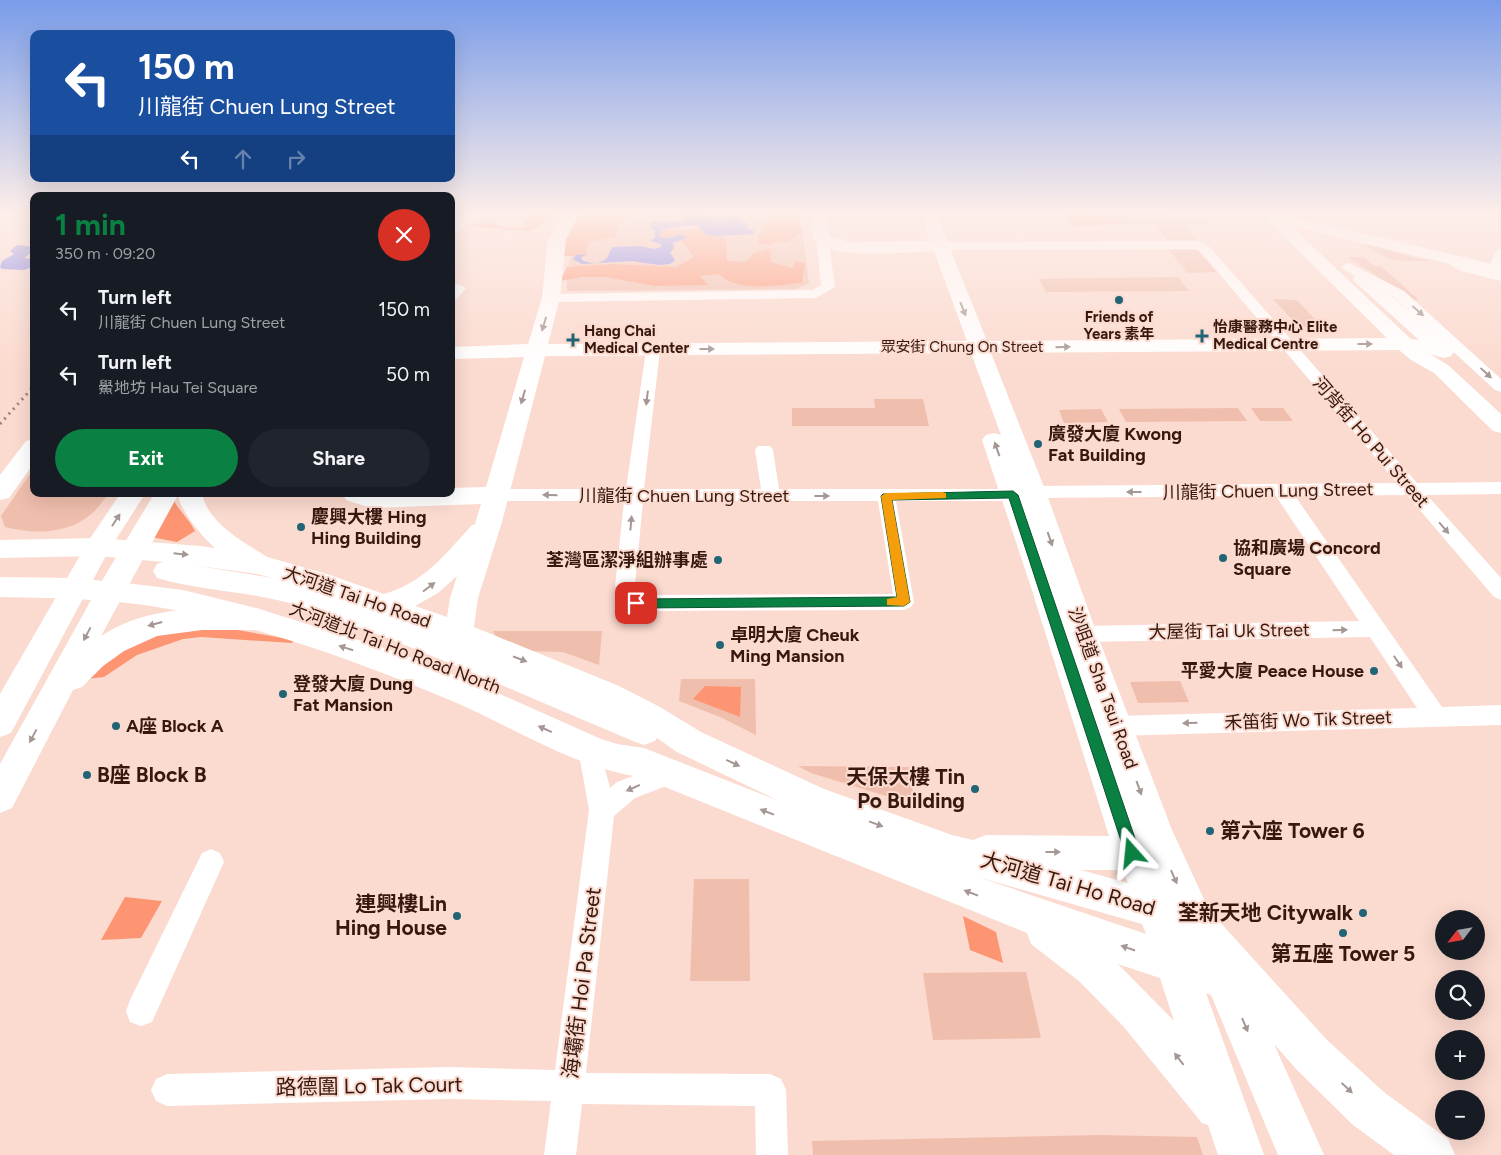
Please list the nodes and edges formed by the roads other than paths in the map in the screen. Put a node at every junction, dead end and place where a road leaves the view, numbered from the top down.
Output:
1 (554, 267) edge
2 (826, 267) edge
3 (940, 267) edge
4 (1219, 267) edge
5 (1329, 267) edge
6 (1348, 267) joint
7 (1464, 267) edge
8 (1484, 267) edge
9 (551, 298) junction
10 (1287, 345) junction
11 (970, 348) junction
12 (536, 350) junction
13 (653, 350) junction
14 (1411, 350) junction
15 (1441, 350) junction
16 (455, 353) edge
17 (1470, 358) junction
18 (1501, 387) edge
19 (1501, 405) edge
20 (1501, 426) edge
21 (1501, 447) edge
22 (764, 450) dead end
23 (30, 451) edge
24 (1501, 488) edge
25 (1411, 489) junction
26 (1282, 491) junction
27 (0, 492) edge
28 (1024, 494) junction
29 (495, 495) junction
30 (634, 496) junction
31 (771, 496) junction
32 (886, 496) junction
33 (131, 497) edge
34 (164, 497) edge
35 (191, 497) edge
36 (363, 497) edge
37 (445, 497) edge
38 (455, 497) edge
39 (489, 522) junction
40 (98, 547) junction
41 (0, 548) edge
42 (133, 549) junction
43 (0, 562) edge
44 (257, 564) junction
45 (285, 572) junction
46 (0, 577) edge
47 (0, 587) edge
48 (74, 588) junction
49 (110, 591) junction
50 (1501, 592) edge
51 (385, 606) junction
52 (256, 619) junction
53 (1376, 629) junction
54 (459, 633) junction
55 (1082, 634) junction
56 (56, 694) junction
57 (1501, 715) edge
58 (1435, 716) junction
59 (0, 723) edge
60 (1116, 726) junction
61 (689, 742) junction
62 (590, 749) junction
63 (646, 752) junction
64 (0, 797) edge
65 (602, 810) junction
66 (952, 852) junction
67 (1132, 853) junction
68 (211, 862) dead end
69 (1156, 909) junction
70 (1016, 910) junction
71 (1195, 924) junction
72 (1174, 963) junction
73 (1225, 980) junction
74 (141, 1011) dead end
75 (570, 1086) junction
76 (167, 1090) dead end
77 (1236, 1140) edge
78 (560, 1155) edge
79 (772, 1155) edge
80 (1301, 1155) edge
81 (1432, 1155) edge

1 - 9 main road
2 - 9 street
3 - 11 main road, 沙咀道 Sha Tsui Road
4 - 10 street, 河背街 Ho Pui Street
5 - 14 main road
6 - 15 main road
6 -> 17 street
7 - 8 street
9 -> 12 main road
11 -> 10 main road, 眾安街 Chung On Street
10 -> 14 main road, 眾安街 Chung On Street
10 - 25 street, 河背街 Ho Pui Street
13 -> 11 main road, 眾安街 Chung On Street
11 - 28 main road, 沙咀道 Sha Tsui Road
12 - 13 main road, 眾安街 Chung On Street
12 - 16 main road, 眾安街 Chung On Street
12 -> 29 main road
13 -> 30 street
14 - 15 main road, 眾安街 Chung On Street
14 - 20 main road
14 - 21 main road
15 - 17 street, 眾安街 Chung On Street
15 - 19 main road
17 -> 18 street
22 - 31 street
23 - 27 main road
24 - 25 street, 川龍街 Chuen Lung Street
25 - 26 street, 川龍街 Chuen Lung Street
25 -> 50 street, 河背街 Ho Pui Street
26 -> 28 street, 川龍街 Chuen Lung Street
26 - 53 street
28 - 32 street, 川龍街 Chuen Lung Street
28 -> 55 main road, 沙咀道 Sha Tsui Road
28 - 67 main road, 沙咀道 Sha Tsui Road
30 -> 29 street, 川龍街 Chuen Lung Street
29 - 38 main road, 川龍街 Chuen Lung Street
29 - 39 main road
30 - 31 street, 川龍街 Chuen Lung Street
32 -> 30 street
31 -> 32 street, 川龍街 Chuen Lung Street
40 -> 33 main road
34 - 42 main road
35 - 44 main road
36 - 37 main road, 川龍街 Chuen Lung Street
51 -> 39 main road
39 - 54 main road
40 - 41 main road, 大河道 Tai Ho Road
40 - 42 main road, 大河道 Tai Ho Road
40 - 48 main road
42 -> 44 main road, 大河道 Tai Ho Road
42 - 49 main road
43 - 63 main road, 大河道北 Tai Ho Road North
44 - 45 main road, 大河道 Tai Ho Road
45 - 51 main road, 大河道 Tai Ho Road
45 - 52 main road
46 - 63 main road, 大河道北 Tai Ho Road North
47 - 48 main road, 大河道 Tai Ho Road
48 - 49 main road, 大河道 Tai Ho Road
48 - 59 main road
49 - 52 main road, 大河道 Tai Ho Road
49 -> 56 main road
51 - 54 main road, 大河道 Tai Ho Road
52 -> 56 main road
62 -> 52 main road, 大河道 Tai Ho Road
55 -> 53 street, 大屋街 Tai Uk Street
53 -> 58 street
54 -> 61 main road, 大河道 Tai Ho Road
55 - 60 main road, 沙咀道 Sha Tsui Road
56 -> 64 main road
57 - 58 street, 禾笛街 Wo Tik Street
58 -> 60 street, 禾笛街 Wo Tik Street
60 -> 71 main road, 沙咀道 Sha Tsui Road
61 - 63 main road, 大河道 Tai Ho Road
61 -> 66 main road, 大河道 Tai Ho Road
62 - 63 main road, 大河道 Tai Ho Road
62 - 65 street, 海壩街 Hoi Pa Street
63 -> 65 street
70 -> 63 main road, 大河道 Tai Ho Road
65 - 75 street, 海壩街 Hoi Pa Street
66 -> 67 main road
66 - 69 main road, 大河道 Tai Ho Road
67 - 69 main road, 沙咀道 Sha Tsui Road
68 - 74 street
69 - 71 main road, 大河道 Tai Ho Road
69 - 72 main road, 沙咀道 Sha Tsui Road
72 -> 70 main road, 大河道 Tai Ho Road
77 -> 70 main road
71 - 73 main road, 沙咀道 Sha Tsui Road
71 -> 81 main road, 大河道 Tai Ho Road
72 - 73 main road, 大河道 Tai Ho Road
72 - 77 main road, 沙咀道 Sha Tsui Road
73 -> 80 main road, 沙咀道 Sha Tsui Road
75 - 76 street, 路德圍 Lo Tak Court
75 - 78 street, 海壩街 Hoi Pa Street
75 - 79 street, 路德圍 Lo Tak Court

